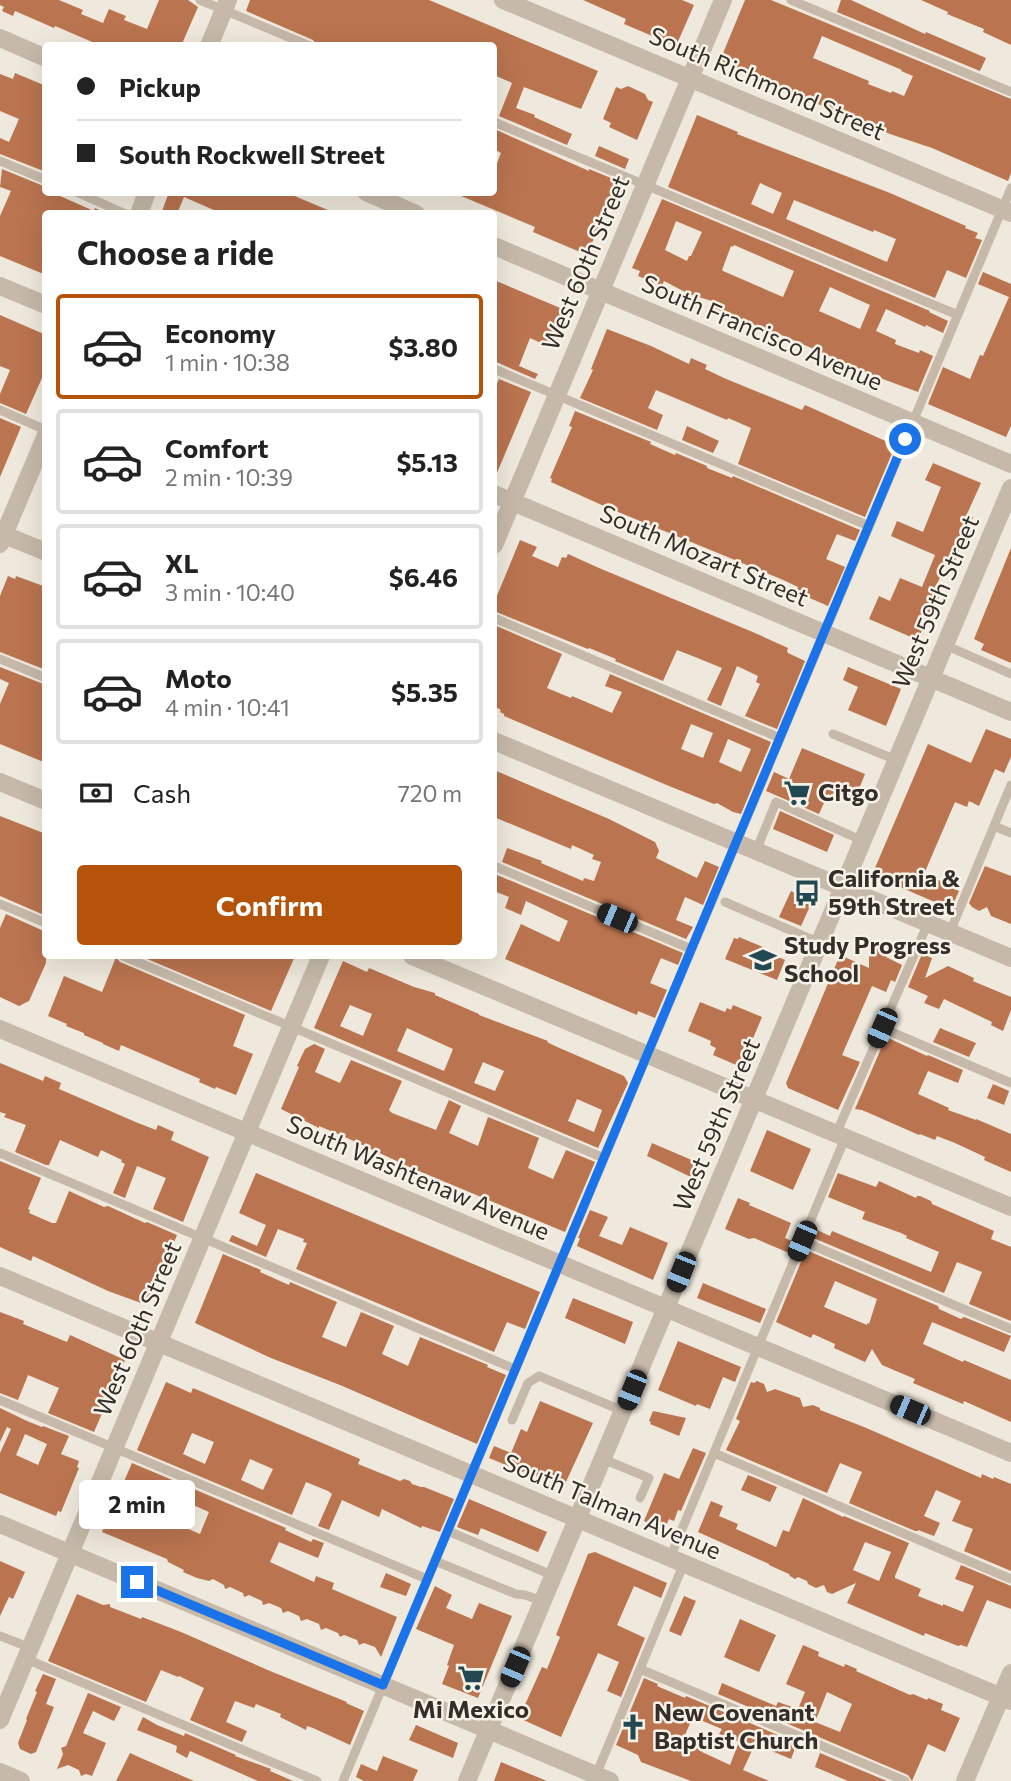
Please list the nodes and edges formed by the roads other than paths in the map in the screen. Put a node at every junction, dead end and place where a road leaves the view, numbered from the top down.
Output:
1 (200, 0) edge
2 (503, 0) edge
3 (723, 0) edge
4 (791, 0) edge
5 (226, 5) edge
6 (0, 38) edge
7 (211, 42) edge
8 (302, 42) edge
9 (42, 56) edge
10 (690, 78) junction
11 (1011, 92) edge
12 (497, 123) edge
13 (0, 161) edge
14 (42, 178) edge
15 (645, 185) junction
16 (1011, 188) edge
17 (85, 196) edge
18 (375, 196) edge
19 (117, 210) edge
20 (407, 210) edge
21 (1007, 211) edge
22 (497, 247) edge
23 (0, 286) edge
24 (600, 291) junction
25 (42, 303) edge
26 (958, 315) junction
27 (497, 370) edge
28 (556, 396) junction
29 (0, 411) edge
30 (912, 422) junction
31 (42, 427) edge
32 (42, 444) edge
33 (1011, 464) edge
34 (1011, 488) edge
35 (497, 495) edge
36 (512, 502) junction
37 (869, 526) junction
38 (1, 537) edge
39 (497, 538) edge
40 (42, 551) edge
41 (497, 619) edge
42 (824, 633) junction
43 (945, 645) junction
44 (0, 659) edge
45 (1011, 674) edge
46 (42, 676) edge
47 (931, 678) junction
48 (1010, 707) edge
49 (833, 734) dead end
50 (780, 738) junction
51 (497, 742) edge
52 (896, 760) junction
53 (0, 782) edge
54 (1011, 786) edge
55 (42, 799) edge
56 (994, 826) junction
57 (1011, 833) edge
58 (863, 841) junction
59 (736, 843) junction
60 (757, 851) junction
61 (497, 867) edge
62 (843, 887) junction
63 (725, 902) dead end
64 (0, 904) edge
65 (42, 921) edge
66 (928, 923) junction
67 (950, 933) junction
68 (820, 943) junction
69 (691, 949) junction
70 (1011, 958) edge
71 (130, 959) edge
72 (320, 959) edge
73 (419, 959) edge
74 (292, 1027) junction
75 (882, 1028) junction
76 (0, 1029) edge
77 (647, 1054) junction
78 (1011, 1083) edge
79 (754, 1099) junction
80 (247, 1133) junction
81 (841, 1136) junction
82 (0, 1153) edge
83 (604, 1158) junction
84 (1011, 1207) edge
85 (203, 1238) junction
86 (802, 1241) junction
87 (560, 1263) junction
88 (0, 1276) edge
89 (666, 1308) junction
90 (1011, 1329) edge
91 (159, 1343) junction
92 (758, 1346) junction
93 (514, 1373) junction
94 (528, 1383) junction
95 (0, 1400) edge
96 (623, 1411) junction
97 (512, 1420) dead end
98 (115, 1448) junction
99 (714, 1452) junction
100 (1011, 1453) edge
101 (603, 1459) junction
102 (471, 1474) junction
103 (640, 1498) dead end
104 (578, 1519) junction
105 (0, 1524) edge
106 (448, 1531) junction
107 (70, 1554) junction
108 (435, 1561) junction
109 (677, 1561) junction
110 (554, 1576) junction
111 (427, 1579) junction
112 (1011, 1580) edge
113 (543, 1601) junction
114 (0, 1636) edge
115 (28, 1653) junction
116 (640, 1669) junction
117 (1011, 1673) edge
118 (383, 1685) junction
119 (1006, 1699) edge
120 (1, 1716) edge
121 (489, 1730) junction
122 (0, 1772) edge
123 (599, 1779) edge
124 (21, 1781) edge
125 (317, 1781) edge
126 (343, 1781) edge
127 (467, 1781) edge
128 (905, 1781) edge
129 (965, 1781) edge

1 - 5 lane
2 - 10 street, South Richmond Street
3 - 10 street, West 60th Street
4 - 11 lane
5 - 7 street
5 - 8 lane
6 - 9 street
10 - 15 street, West 60th Street
10 - 21 street, South Richmond Street
12 - 15 lane
13 - 14 lane
15 - 24 street, West 60th Street
15 - 26 lane
16 - 21 lane
17 - 19 lane
18 - 20 street
21 - 26 lane
22 - 24 street, South Francisco Avenue
23 - 25 street
24 - 28 street, West 60th Street
24 - 30 street, South Francisco Avenue
26 - 30 lane
27 - 28 lane
28 - 36 street, West 60th Street
28 - 37 lane
29 - 31 lane
30 - 33 street, South Francisco Avenue
30 - 37 lane
32 - 38 street
34 - 43 street, West 59th Street
35 - 36 street, South Mozart Street
36 - 39 street, West 60th Street
36 - 42 street, South Mozart Street
37 - 42 lane
38 - 40 street
41 - 50 lane
42 - 47 street, South Mozart Street
42 - 50 lane
43 - 45 lane
43 - 47 street, West 59th Street
44 - 46 lane
47 - 48 street, South Mozart Street
47 - 52 street, West 59th Street
49 - 52 lane
50 - 59 lane
51 - 59 street
52 - 58 street, West 59th Street
53 - 55 street
54 - 56 lane
56 - 57 lane
56 - 67 lane
58 - 60 lane
58 - 62 street, West 59th Street
59 - 60 street
59 - 69 lane
60 - 62 street
61 - 69 lane
62 - 66 street
62 - 68 street, West 59th Street
63 - 68 lane
64 - 65 lane
66 - 67 street
66 - 75 lane
67 - 70 street
68 - 79 street, West 59th Street
69 - 77 lane
71 - 74 lane
72 - 74 street, West 60th Street
73 - 77 street
74 - 80 street, West 60th Street
74 - 83 lane
75 - 78 lane
75 - 81 lane
76 - 80 street, South Washtenaw Avenue
77 - 79 street
77 - 83 lane
79 - 81 street
79 - 89 street, West 59th Street
80 - 85 street, West 60th Street
80 - 87 street, South Washtenaw Avenue
81 - 84 street
81 - 86 lane
82 - 85 lane
83 - 87 lane
85 - 91 street, West 60th Street
85 - 93 lane
86 - 90 lane
86 - 92 lane
87 - 89 street, South Washtenaw Avenue
87 - 93 lane
88 - 91 street, South Talman Avenue
89 - 92 street, South Washtenaw Avenue
89 - 96 street, West 59th Street
91 - 98 street, West 60th Street
91 - 102 street, South Talman Avenue
92 - 99 lane
92 - 100 street, South Washtenaw Avenue
93 - 94 lane
93 - 102 lane
94 - 96 lane
94 - 97 lane
95 - 98 lane
96 - 101 street, West 59th Street
98 - 107 street, West 60th Street
98 - 111 lane
99 - 109 lane
99 - 112 lane
101 - 103 lane
101 - 104 street, West 59th Street
102 - 104 street, South Talman Avenue
102 - 106 lane
104 - 109 street, South Talman Avenue
104 - 110 street, West 59th Street
105 - 107 street
106 - 108 lane
106 - 110 lane
107 - 115 street, West 60th Street
107 - 118 street
108 - 111 lane
108 - 113 lane
109 - 116 lane
109 - 119 street, South Talman Avenue
110 - 113 street, West 59th Street
111 - 118 lane
113 - 121 street, West 59th Street
114 - 115 lane
115 - 120 street, West 60th Street
115 - 125 lane
116 - 123 lane
116 - 128 lane
117 - 119 street
118 - 121 street
118 - 126 lane
119 - 129 street
121 - 123 street
121 - 127 street, West 59th Street
122 - 124 street

